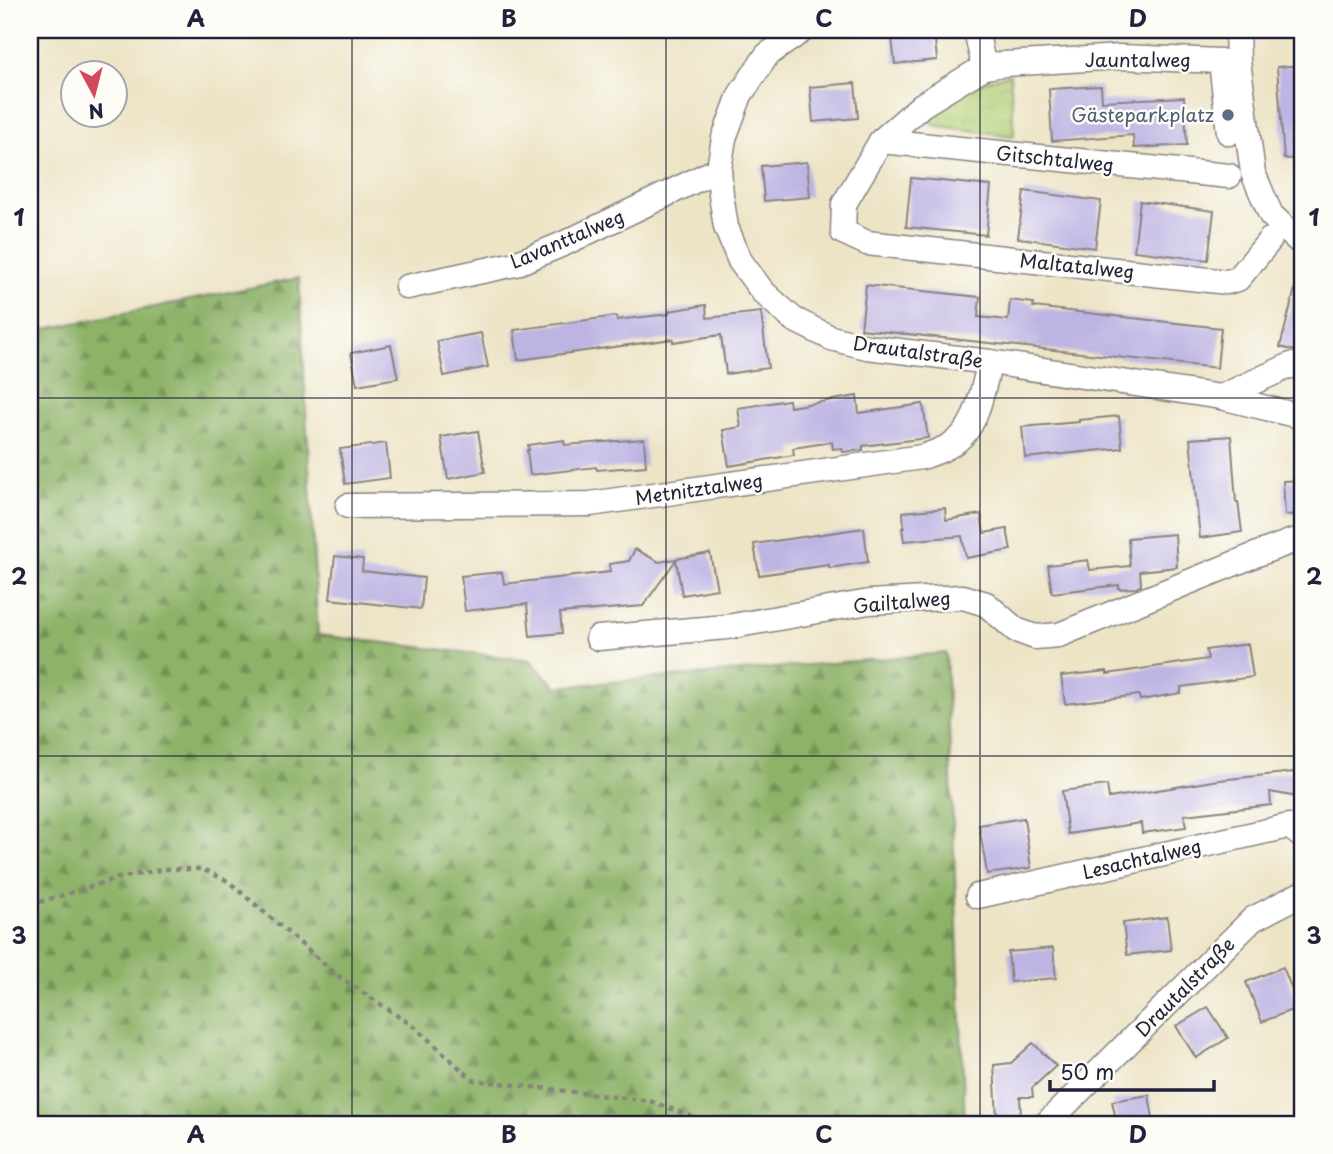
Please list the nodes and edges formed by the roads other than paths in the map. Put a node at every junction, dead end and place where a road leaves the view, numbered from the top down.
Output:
1 (803, 30) edge
2 (976, 30) edge
3 (1237, 30) edge
4 (984, 67) junction
5 (1229, 133) dead end
6 (881, 141) junction
7 (719, 169) junction
8 (1229, 176) dead end
9 (1269, 240) dead end
10 (1300, 242) dead end
11 (407, 287) dead end
12 (990, 362) junction
13 (1303, 368) edge
14 (1221, 397) junction
15 (1303, 417) edge
16 (348, 506) dead end
17 (1303, 539) edge
18 (598, 638) dead end
19 (1303, 837) edge
20 (1303, 892) edge
21 (978, 896) dead end
22 (1046, 1124) edge

1 - 7 street, Drautalstraße
2 - 4 street
3 - 10 street
4 - 5 street, Jauntalweg
4 - 6 street
6 - 8 street, Gitschtalweg
6 - 9 street, Maltatalweg
7 - 11 street, Lavanttalweg
7 - 12 street, Drautalstraße
12 - 14 street, Drautalstraße
12 - 16 street, Metnitztalweg
13 - 14 street
14 - 15 street, Drautalstraße
17 - 18 street, Gailtalweg
19 - 21 street, Lesachtalweg
20 - 22 street, Drautalstraße

